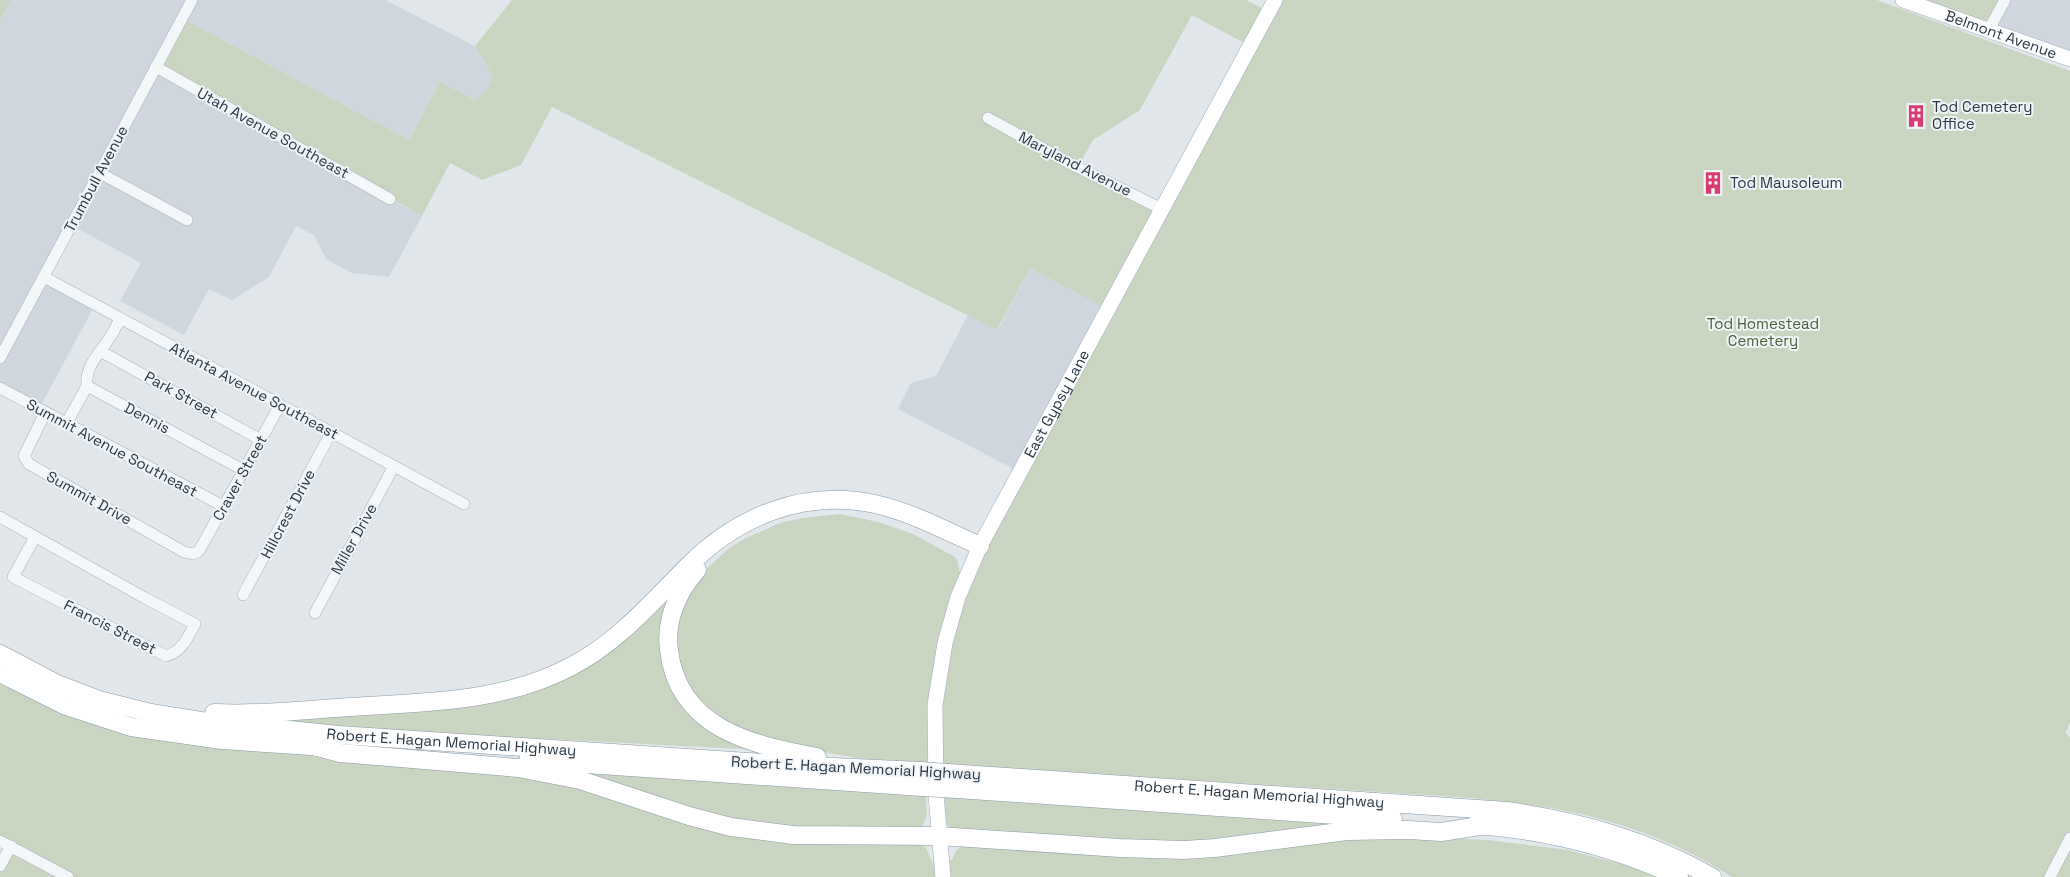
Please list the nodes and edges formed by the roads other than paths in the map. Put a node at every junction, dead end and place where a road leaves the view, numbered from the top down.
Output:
1 (192, 0) edge
2 (1275, 0) edge
3 (1903, 0) edge
4 (2005, 0) edge
5 (1988, 31) junction
6 (2070, 59) edge
7 (156, 67) junction
8 (988, 118) dead end
9 (100, 173) junction
10 (390, 199) dead end
11 (1162, 209) junction
12 (187, 220) dead end
13 (44, 277) junction
14 (120, 320) junction
15 (100, 351) junction
16 (0, 358) edge
17 (87, 386) junction
18 (0, 388) edge
19 (280, 405) junction
20 (45, 413) junction
21 (66, 424) junction
22 (331, 433) junction
23 (261, 440) junction
24 (394, 466) junction
25 (245, 471) junction
26 (464, 504) dead end
27 (224, 507) junction
28 (0, 517) edge
29 (35, 537) junction
30 (199, 551) joint
31 (978, 551) junction
32 (243, 595) dead end
33 (315, 613) dead end
34 (0, 654) edge
35 (0, 673) edge
36 (151, 713) junction
37 (314, 746) junction
38 (858, 768) junction
39 (922, 779) junction
40 (1486, 825) junction
41 (939, 836) junction
42 (2070, 838) edge
43 (5, 844) edge
44 (0, 866) edge
45 (68, 877) edge
46 (942, 877) edge
47 (1679, 877) edge
48 (1712, 877) edge
49 (2050, 877) edge

1 - 7 street, Trumbull Avenue
2 - 11 main road, East Gypsy Lane
3 - 5 main road, Belmont Avenue
4 - 5 street
5 - 6 main road, Belmont Avenue
7 - 9 street, Trumbull Avenue
7 - 10 street, Utah Avenue Southeast
8 - 11 street, Maryland Avenue
9 - 12 street
9 - 13 street, Trumbull Avenue
11 - 31 main road, East Gypsy Lane
13 - 14 street, Atlanta Avenue Southeast
13 - 16 street, Trumbull Avenue
14 - 15 street
14 - 19 street, Atlanta Avenue Southeast
15 - 17 street
15 - 23 street, Park Street
17 - 21 street
17 - 25 street, Dennis
18 - 20 street, Summit Avenue Southeast
19 - 22 street, Atlanta Avenue Southeast
19 - 23 street, Craver Street
20 - 21 street, Summit Avenue Southeast
20 - 30 street, Summit Drive
21 - 27 street, Summit Avenue Southeast
22 - 24 street, Atlanta Avenue Southeast
22 - 32 street, Hillcrest Drive
23 - 25 street, Craver Street
24 - 26 street, Atlanta Avenue Southeast
24 - 33 street, Miller Drive
25 - 27 street, Craver Street
27 - 30 street, Craver Street
28 - 29 street
29 - 29 street, Francis Street
31 - 36 highway
31 - 38 highway
31 - 41 main road, East Gypsy Lane
34 - 36 highway, Robert E. Hagan Memorial Highway
35 - 37 highway, Robert E. Hagan Memorial Highway
36 - 38 highway, Robert E. Hagan Memorial Highway
37 - 39 highway, Robert E. Hagan Memorial Highway
37 - 41 highway
38 - 39 highway, Robert E. Hagan Memorial Highway
39 - 40 highway, Robert E. Hagan Memorial Highway, bridge
39 - 48 highway, Robert E. Hagan Memorial Highway, bridge
40 - 41 highway
40 - 47 highway, Robert E. Hagan Memorial Highway
41 - 46 main road, East Gypsy Lane
42 - 49 street
43 - 44 street
43 - 45 street

